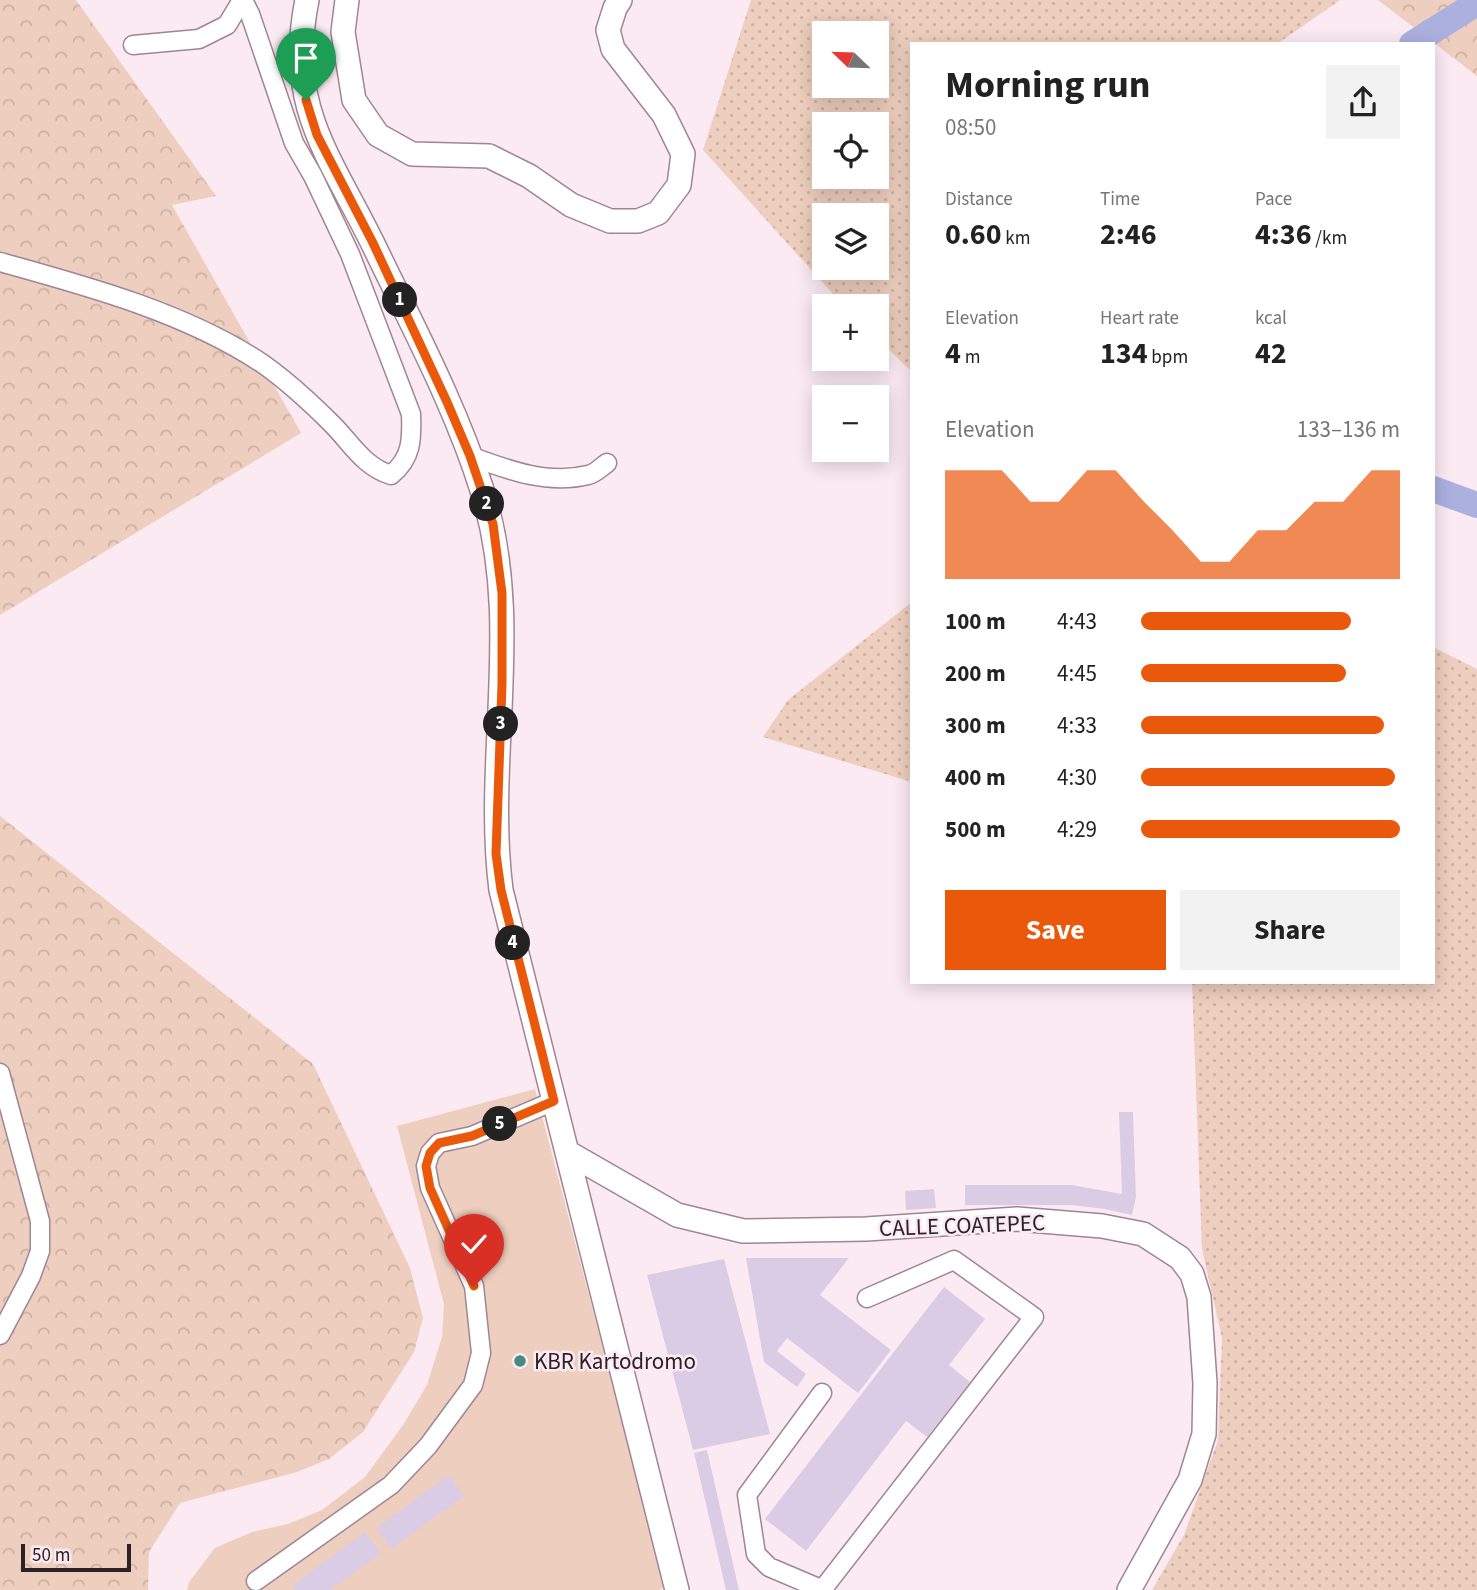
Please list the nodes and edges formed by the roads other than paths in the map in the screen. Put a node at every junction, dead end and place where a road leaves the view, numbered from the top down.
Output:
1 (242, 0) edge
2 (307, 0) edge
3 (347, 0) edge
4 (620, 0) edge
5 (133, 46) dead end
6 (373, 243) junction
7 (350, 254) junction
8 (0, 262) edge
9 (470, 456) junction
10 (607, 463) dead end
11 (0, 1073) edge
12 (554, 1101) junction
13 (567, 1152) junction
14 (867, 1298) dead end
15 (0, 1335) edge
16 (822, 1393) dead end
17 (256, 1581) dead end
18 (677, 1590) edge
19 (822, 1590) edge
20 (1129, 1590) edge

1 - 5 street
1 - 7 street
2 - 6 main road
3 - 4 main road
6 - 7 street
6 - 9 main road
7 - 8 street
9 - 10 street
9 - 12 main road
11 - 15 street
12 - 13 main road
12 - 17 street
13 - 18 main road
13 - 20 main road, CALLE COATEPEC
14 - 19 street
16 - 19 street

